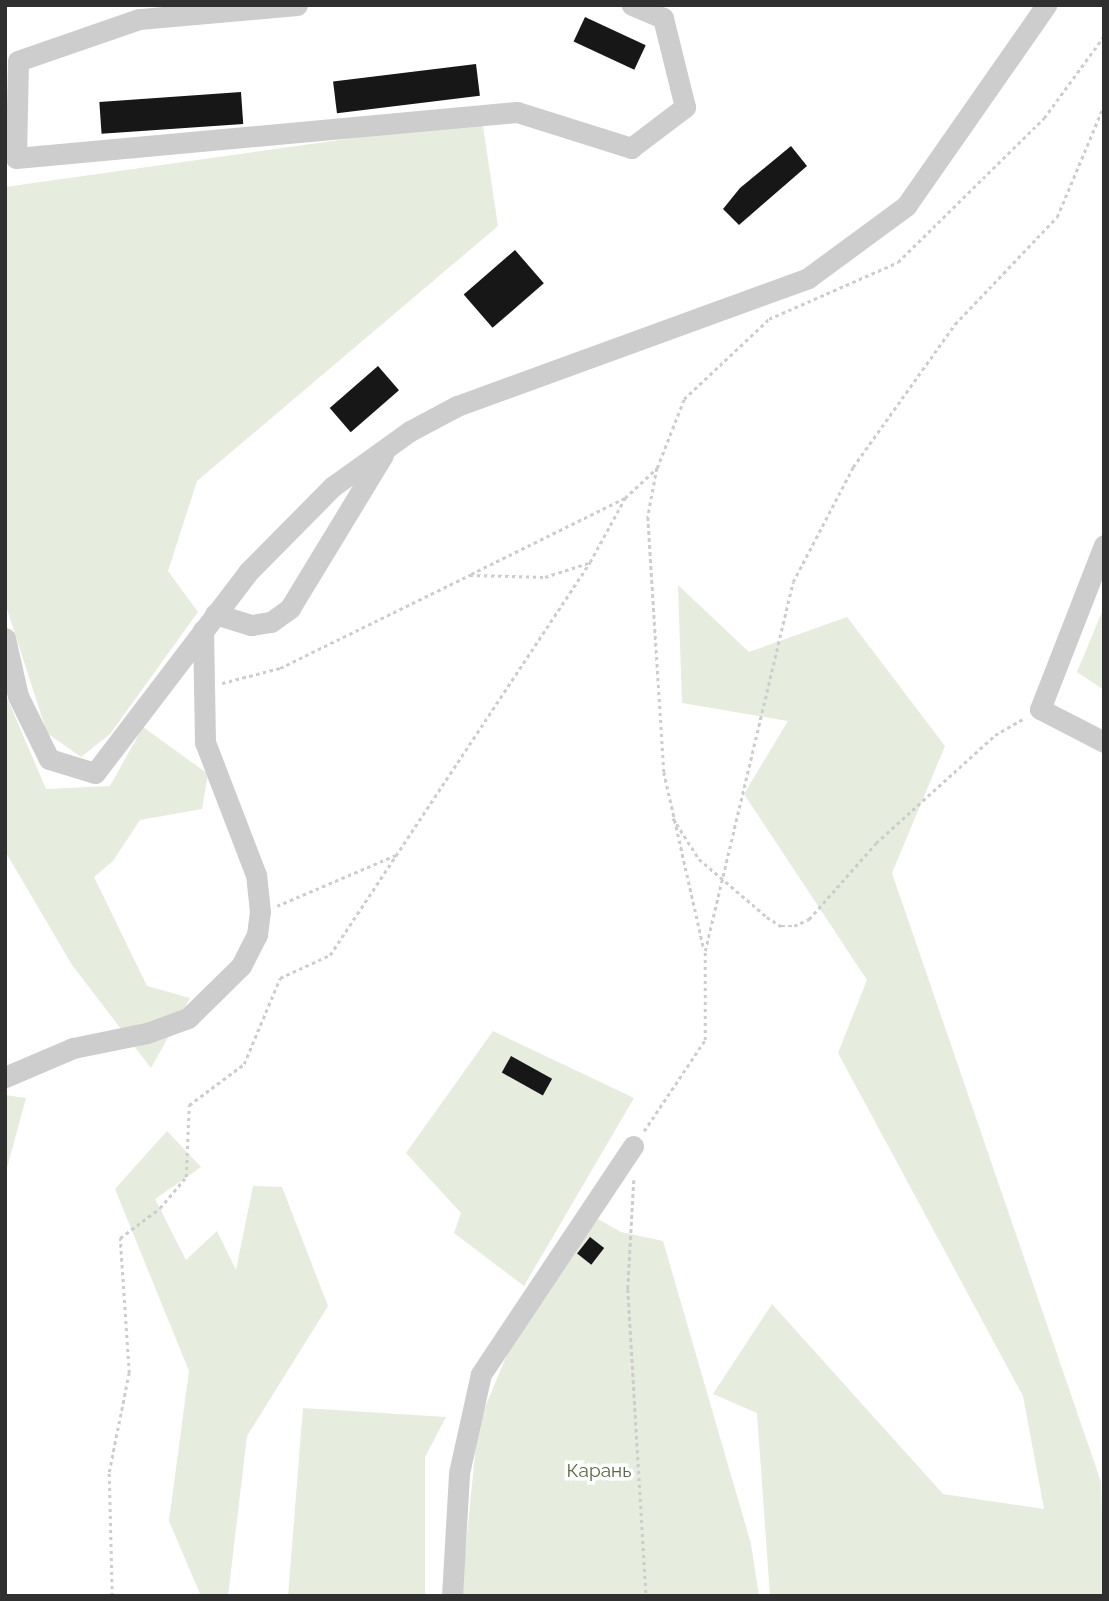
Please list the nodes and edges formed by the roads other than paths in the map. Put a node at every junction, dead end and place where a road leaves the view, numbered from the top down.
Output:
1 (118, 5) edge
2 (298, 5) edge
3 (632, 5) edge
4 (1046, 5) edge
5 (139, 19) junction
6 (387, 448) junction
7 (1104, 545) edge
8 (209, 622) junction
9 (5, 639) edge
10 (1104, 742) edge
11 (5, 1076) edge
12 (633, 1146) road end
13 (452, 1596) edge

1 - 5 street
2 - 5 street
3 - 5 street
4 - 6 street
6 - 8 street
6 - 8 street
7 - 10 street
8 - 9 street
8 - 11 street
12 - 13 street

